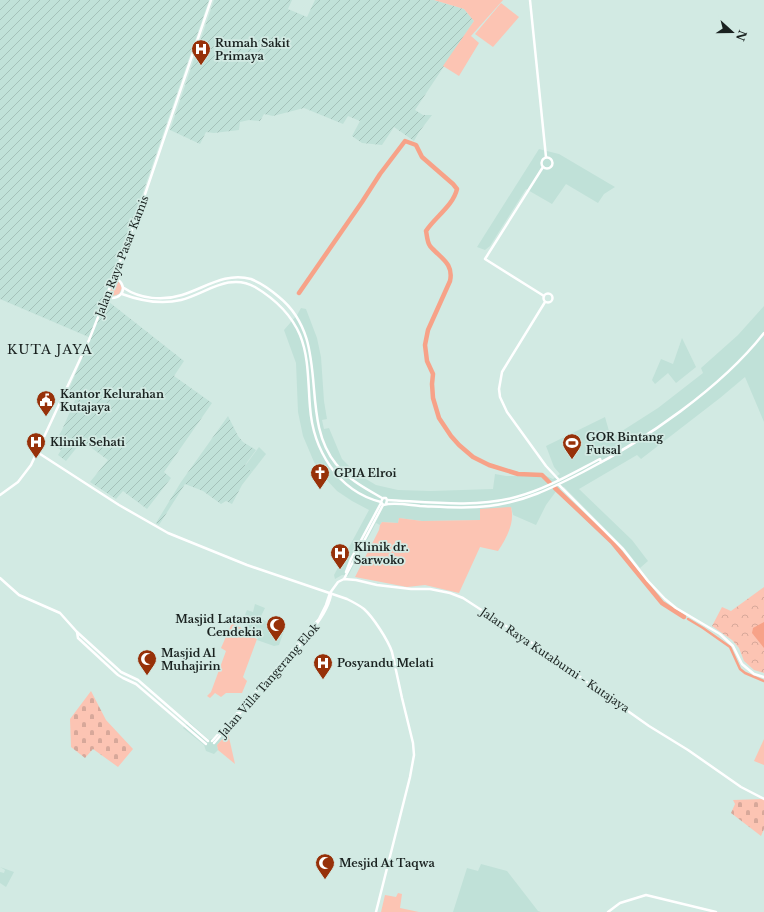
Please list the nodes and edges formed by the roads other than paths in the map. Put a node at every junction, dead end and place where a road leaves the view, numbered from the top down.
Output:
1 (211, 0) edge
2 (530, 0) edge
3 (546, 157) junction
4 (543, 166) junction
5 (114, 277) junction
6 (124, 288) junction
7 (122, 294) junction
8 (544, 296) junction
9 (106, 297) junction
10 (545, 302) junction
11 (764, 333) edge
12 (37, 452) junction
13 (601, 461) junction
14 (560, 480) junction
15 (559, 485) junction
16 (0, 495) edge
17 (515, 497) junction
18 (382, 498) junction
19 (387, 500) junction
20 (516, 501) junction
21 (438, 503) junction
22 (383, 504) junction
23 (438, 507) junction
24 (0, 578) edge
25 (344, 579) junction
26 (331, 593) junction
27 (77, 632) junction
28 (93, 646) junction
29 (91, 649) junction
30 (104, 657) junction
31 (102, 660) junction
32 (764, 677) edge
33 (138, 680) junction
34 (136, 684) junction
35 (172, 709) junction
36 (169, 712) junction
37 (210, 742) junction
38 (764, 799) edge
39 (376, 912) edge
40 (608, 912) edge
41 (716, 912) edge

1 - 5 street, Jalan Raya Pasar Kamis
2 - 3 street
3 - 4 street
3 - 4 street
4 - 8 street
5 - 6 street
5 - 9 street, Jalan Raya Pasar Kamis
6 - 7 street
6 - 18 street
7 - 9 street
7 - 22 street
8 - 10 street
8 - 10 street
9 - 12 street, Jalan Raya Pasar Kamis
10 - 14 street
11 - 13 street
12 - 16 street, Jalan Raya Pasar Kamis
12 - 26 street
13 - 14 street
13 - 15 street
14 - 17 street
15 - 20 street
15 - 32 street
17 - 20 street
17 - 21 street
18 - 19 street
18 - 22 street
19 - 21 street
19 - 22 street
20 - 23 street
21 - 23 street
22 - 23 street
22 - 25 street
24 - 27 street
25 - 26 street
25 - 38 street, Jalan Raya Kutabumi - Kutajaya
26 - 37 street, Jalan Villa Tangerang Elok
26 - 39 street
27 - 28 street
27 - 29 street
28 - 29 street
28 - 30 street
29 - 31 street
30 - 31 street
30 - 33 street
31 - 34 street
33 - 34 street
33 - 35 street
34 - 36 street
35 - 36 street
35 - 37 street
36 - 37 street
40 - 41 street

